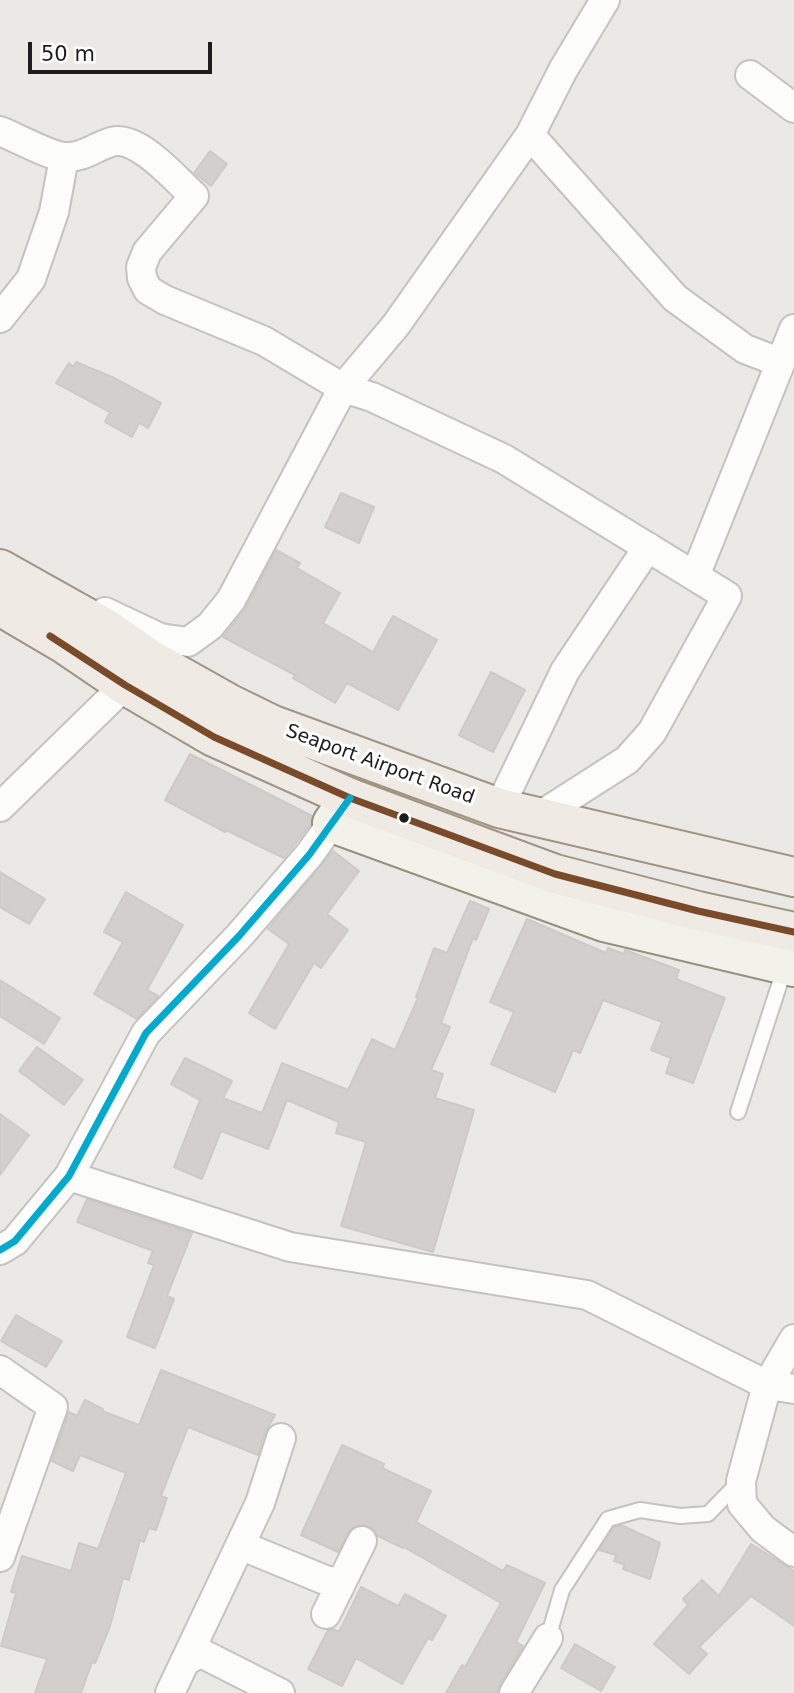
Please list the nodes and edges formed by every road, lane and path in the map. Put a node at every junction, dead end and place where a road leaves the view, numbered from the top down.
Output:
1 (605, 0) edge
2 (750, 75) dead end
3 (794, 108) edge
4 (0, 131) edge
5 (530, 135) junction
6 (64, 158) junction
7 (0, 318) edge
8 (794, 329) edge
9 (779, 362) junction
10 (343, 388) junction
11 (648, 547) junction
12 (0, 569) edge
13 (695, 576) junction
14 (51, 598) junction
15 (0, 606) edge
16 (136, 672) junction
17 (0, 807) edge
18 (499, 808) junction
19 (341, 810) junction
20 (538, 817) junction
21 (794, 877) edge
22 (791, 955) edge
23 (738, 1112) dead end
24 (69, 1175) junction
25 (0, 1250) edge
26 (794, 1339) edge
27 (0, 1370) edge
28 (780, 1387) edge
29 (281, 1438) dead end
30 (741, 1480) junction
31 (362, 1541) dead end
32 (240, 1545) junction
33 (794, 1552) edge
34 (0, 1558) edge
35 (341, 1583) junction
36 (326, 1614) dead end
37 (548, 1637) joint
38 (185, 1661) junction
39 (170, 1693) edge
40 (280, 1693) edge
41 (514, 1693) edge

1 - 5 street
2 - 3 street
4 - 6 street
5 - 9 street
5 - 10 street
6 - 7 street
6 - 10 street
8 - 9 street
9 - 13 street
10 - 11 street
10 - 14 street
11 - 13 street
11 - 18 street
12 - 14 main road, Seaport Airport Road
13 - 20 street
14 - 16 main road, Seaport Airport Road
15 - 16 main road, Seaport Airport Road
16 - 17 street
16 - 18 main road, Seaport Airport Road
16 - 19 main road, Seaport Airport Road
18 - 20 main road, Seaport Airport Road
19 - 22 main road, Seaport Airport Road
19 - 24 street
20 - 21 main road, Seaport Airport Road
22 - 23 lane
24 - 25 street
24 - 28 street
26 - 28 street
27 - 34 street
28 - 30 street
29 - 32 street
30 - 33 street
30 - 37 lane
31 - 35 street
32 - 35 street
32 - 38 street
35 - 36 street
37 - 41 street
38 - 39 street
38 - 40 street

